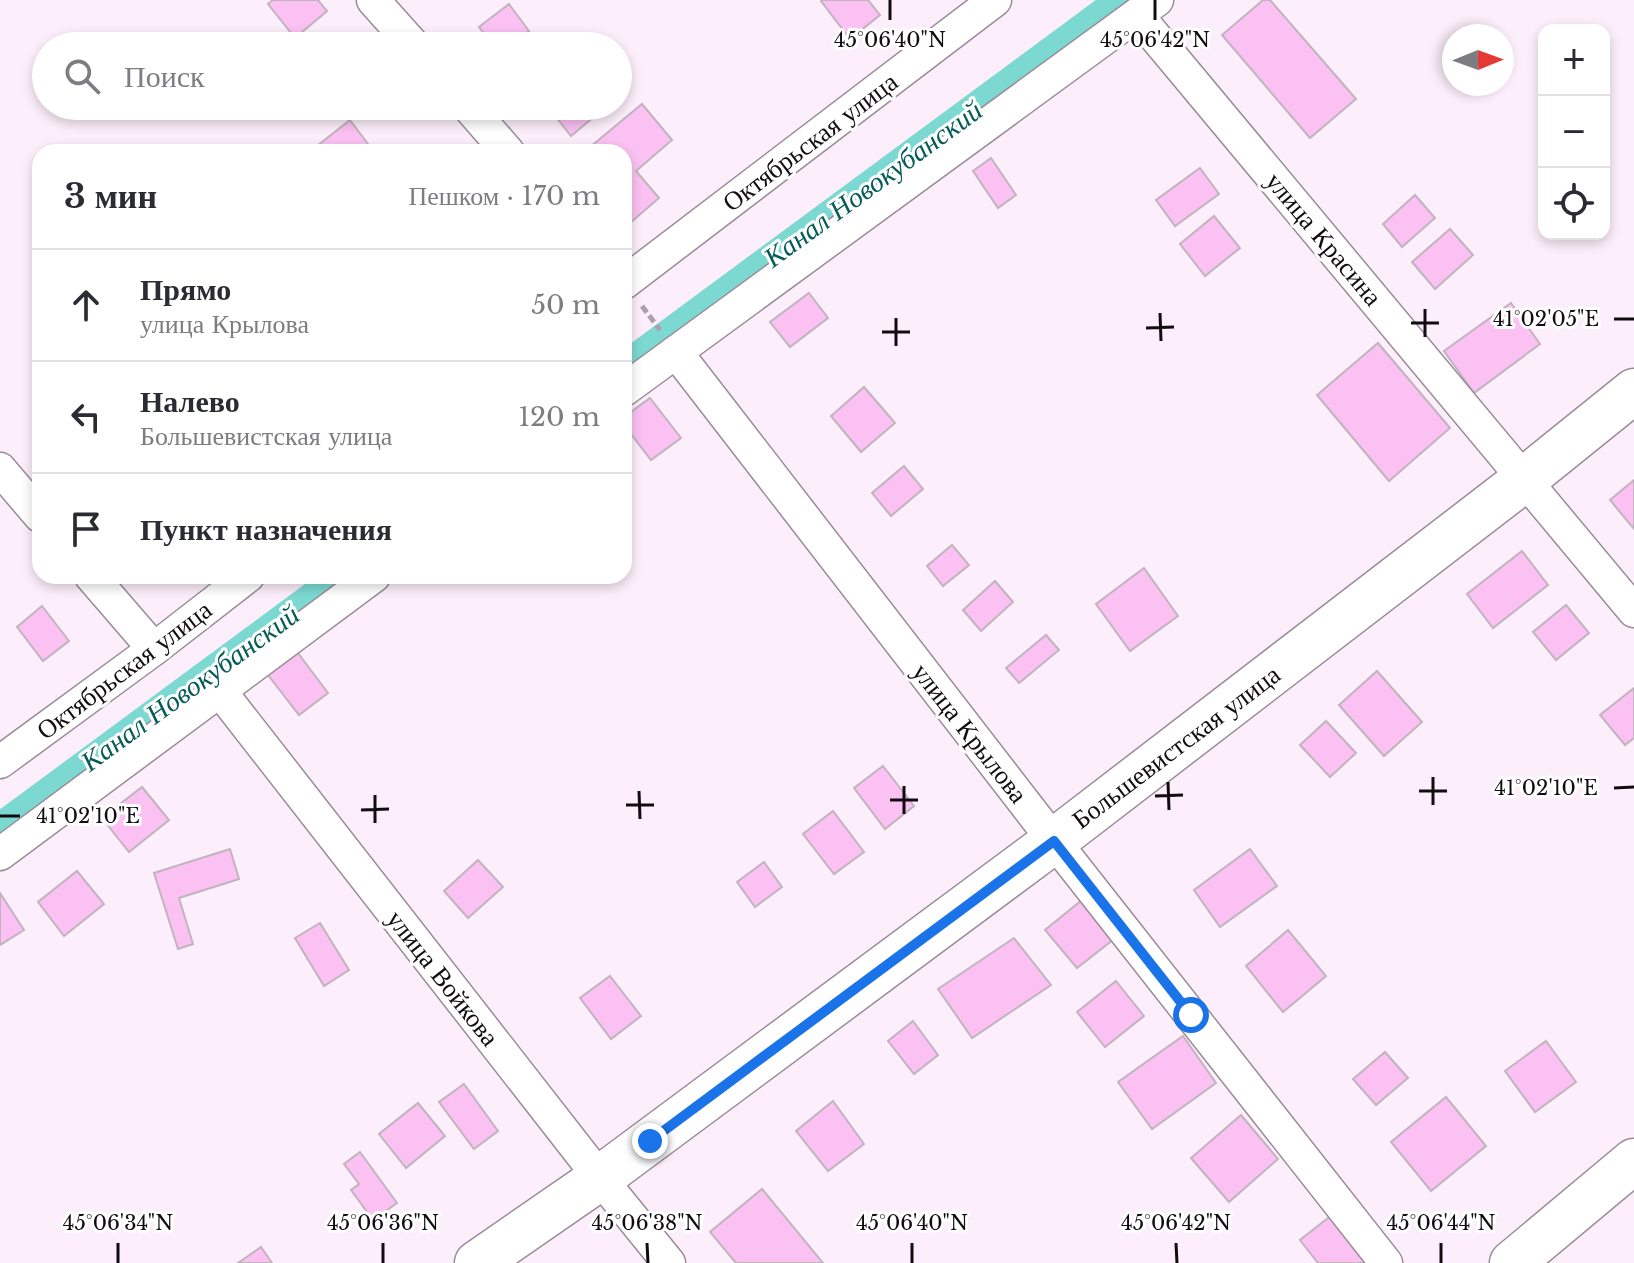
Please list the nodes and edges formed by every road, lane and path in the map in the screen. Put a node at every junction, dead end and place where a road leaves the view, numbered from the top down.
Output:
1 (373, 0) edge
2 (995, 0) edge
3 (1147, 7) edge
4 (402, 32) edge
5 (480, 120) edge
6 (501, 144) edge
7 (632, 277) edge
8 (632, 294) edge
9 (676, 352) junction
10 (632, 384) edge
11 (1634, 391) edge
12 (0, 469) edge
13 (1525, 479) junction
14 (32, 507) edge
15 (98, 584) edge
16 (238, 584) edge
17 (363, 584) edge
18 (1634, 611) edge
19 (154, 649) junction
20 (220, 691) junction
21 (0, 762) edge
22 (1054, 841) junction
23 (0, 854) edge
24 (1634, 1161) edge
25 (600, 1178) junction
26 (477, 1263) edge
27 (669, 1263) edge
28 (1386, 1263) edge
29 (1512, 1263) edge

1 - 4 street
2 - 7 street, Октябрьская улица
3 - 9 street
3 - 13 street, улица Красина
5 - 6 street
8 - 9 path
9 - 10 street
9 - 22 street, улица Крылова
11 - 13 street, Большевистская улица
12 - 14 street
13 - 18 street, улица Красина
13 - 22 street, Большевистская улица
15 - 19 street
16 - 19 street, Октябрьская улица
17 - 20 street
19 - 21 street, Октябрьская улица
20 - 23 street
20 - 25 street, улица Войкова
22 - 25 street, Большевистская улица
22 - 28 street, улица Крылова
24 - 29 street
25 - 26 street, Большевистская улица
25 - 27 street, улица Войкова

